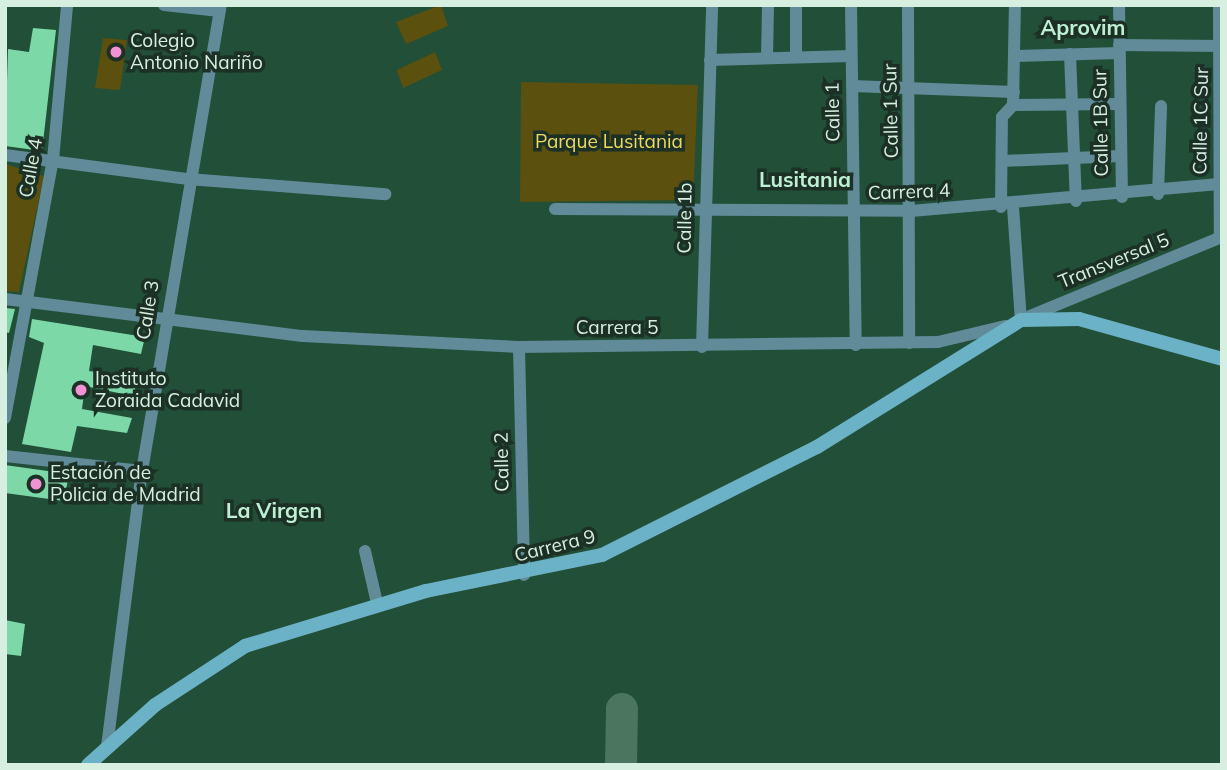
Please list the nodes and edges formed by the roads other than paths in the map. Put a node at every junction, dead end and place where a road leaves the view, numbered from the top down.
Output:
1 (67, 5) edge
2 (164, 5) edge
3 (712, 5) edge
4 (768, 5) edge
5 (796, 5) edge
6 (851, 5) edge
7 (908, 5) edge
8 (1015, 5) edge
9 (1119, 5) edge
10 (1219, 5) edge
11 (221, 8) edge
12 (1221, 46) edge
13 (1119, 49) junction
14 (1070, 54) junction
15 (1014, 56) junction
16 (796, 57) junction
17 (851, 57) junction
18 (767, 58) junction
19 (710, 60) junction
20 (910, 85) junction
21 (852, 86) junction
22 (1014, 99) junction
23 (1072, 103) junction
24 (1119, 104) junction
25 (1161, 106) dead end
26 (5, 155) edge
27 (1120, 156) junction
28 (1075, 157) junction
29 (53, 160) junction
30 (1002, 161) junction
31 (188, 180) junction
32 (1221, 184) edge
33 (384, 194) dead end
34 (1158, 194) junction
35 (1122, 197) junction
36 (1076, 201) junction
37 (704, 207) junction
38 (1007, 207) junction
39 (555, 209) dead end
40 (911, 211) junction
41 (855, 213) junction
42 (1221, 237) edge
43 (5, 299) edge
44 (24, 301) junction
45 (1020, 320) junction
46 (165, 321) junction
47 (909, 343) junction
48 (856, 345) junction
49 (519, 347) junction
50 (702, 347) junction
51 (1222, 359) edge
52 (5, 418) edge
53 (5, 456) edge
54 (142, 471) junction
55 (365, 551) dead end
56 (524, 575) junction
57 (377, 603) junction
58 (107, 747) junction
59 (88, 765) edge

1 - 29 street, Calle 4
2 - 11 street
3 - 19 street, Calle 1b
4 - 18 street
5 - 16 street
6 - 17 street, Calle 1
7 - 20 street, Calle 1 Sur
8 - 15 street
9 - 13 street, Calle 1B Sur
10 - 12 street, Calle 1C Sur
11 - 31 street, Calle 3
12 - 13 street
12 - 32 street, Calle 1C Sur
13 - 14 street
13 - 24 street, Calle 1B Sur
14 - 15 street
14 - 23 street
15 - 22 street
16 - 17 street
16 - 18 street
17 - 21 street, Calle 1
18 - 19 street
19 - 37 street, Calle 1b
20 - 21 street
20 - 22 street
20 - 40 street, Calle 1 Sur
21 - 41 street, Calle 1
22 - 23 street
22 - 30 street
23 - 24 street
23 - 28 street
24 - 27 street, Calle 1B Sur
25 - 34 street
26 - 29 street
27 - 28 street
27 - 35 street, Calle 1B Sur
28 - 30 street
28 - 36 street
29 - 31 street
29 - 44 street, Calle 4
30 - 38 street
31 - 33 street
31 - 46 street, Calle 3
32 - 34 street, Carrera 4
32 - 42 street, Calle 1C Sur
34 - 35 street, Carrera 4
35 - 36 street, Carrera 4
36 - 38 street, Carrera 4
37 - 39 street, Carrera 4
37 - 41 street, Carrera 4
37 - 50 street, Calle 1b
38 - 40 street, Carrera 4
38 - 45 street
40 - 41 street, Carrera 4
40 - 47 street, Calle 1 Sur
41 - 48 street, Calle 1
42 - 45 street, Transversal 5
43 - 44 street, Carrera 5
44 - 46 street, Carrera 5
44 - 52 street, Calle 4
45 - 47 street, Carrera 5
45 - 51 street, Carrera 5
45 - 56 street, Carrera 9
46 - 49 street, Carrera 5
46 - 54 street, Calle 3
47 - 48 street, Carrera 5
48 - 50 street, Carrera 5
49 - 50 street, Carrera 5
49 - 56 street, Calle 2
53 - 54 street
54 - 58 street, Calle 3
55 - 57 street
56 - 57 street, Carrera 9
57 - 58 street, Carrera 9
58 - 59 street, Carrera 9

